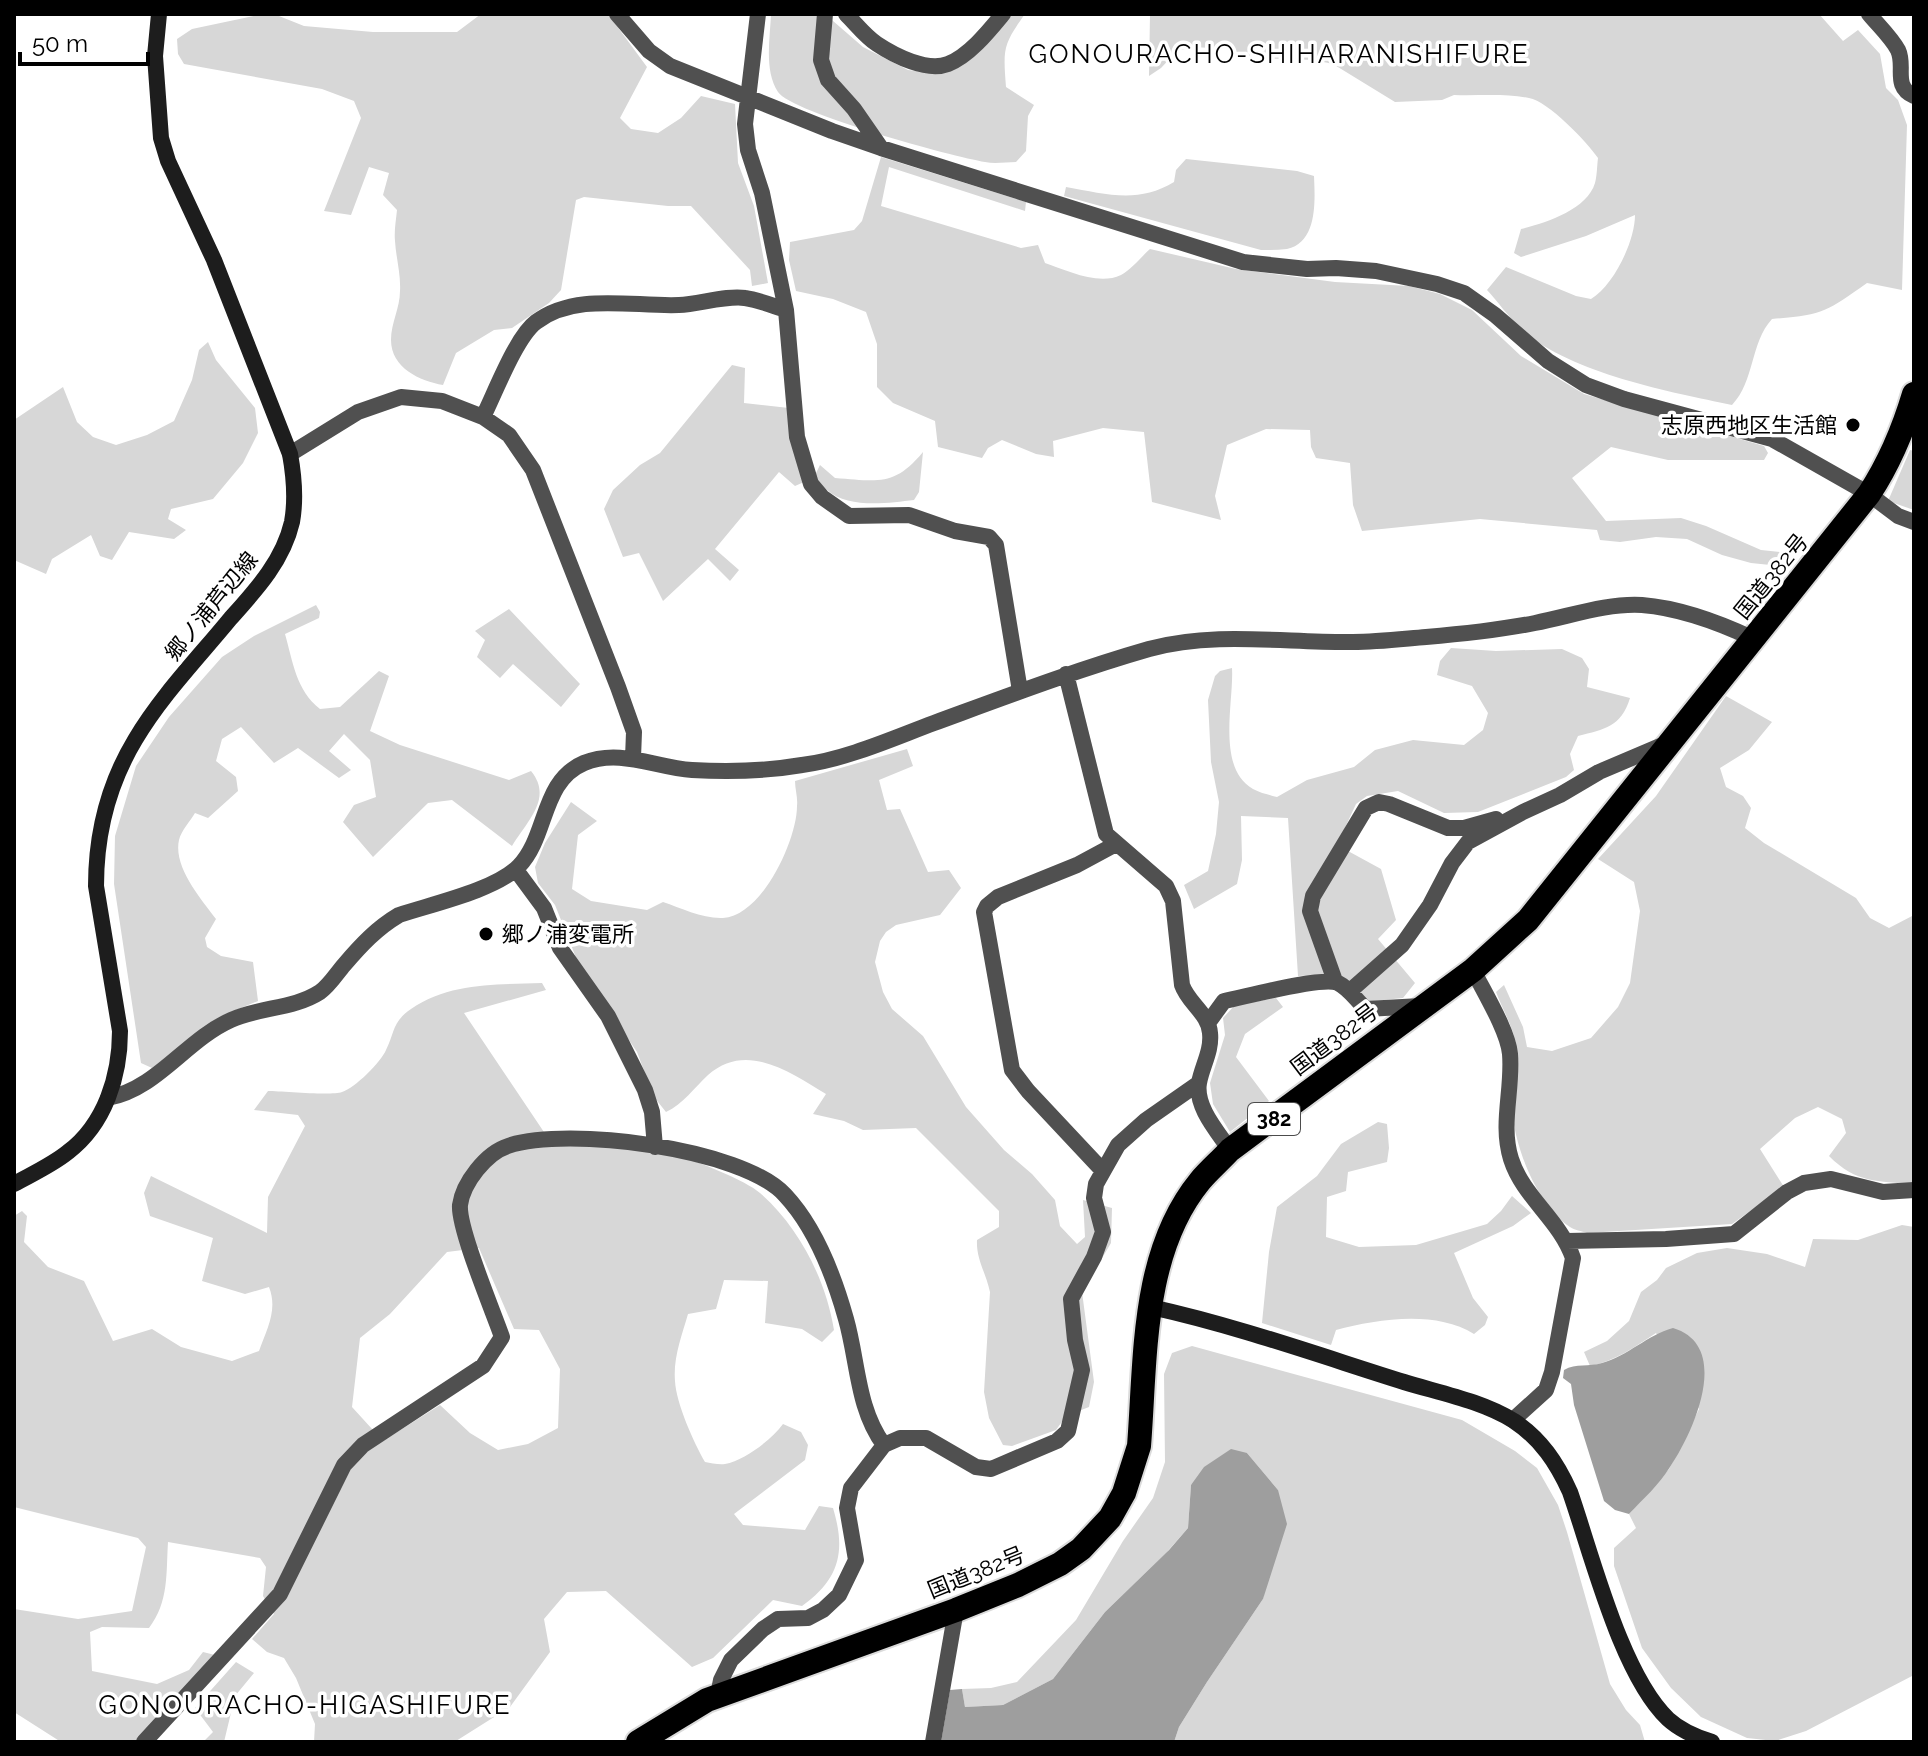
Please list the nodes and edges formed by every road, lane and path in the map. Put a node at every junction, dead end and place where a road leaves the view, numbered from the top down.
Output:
1 (159, 14) edge
2 (617, 14) edge
3 (758, 14) edge
4 (825, 14) edge
5 (846, 14) edge
6 (1003, 14) edge
7 (1869, 14) edge
8 (1914, 96) edge
9 (748, 97) junction
10 (881, 148) junction
11 (786, 310) junction
12 (1914, 394) edge
13 (483, 417) junction
14 (290, 454) junction
15 (1869, 494) junction
16 (1914, 522) edge
17 (1754, 639) junction
18 (1066, 674) junction
19 (1020, 691) junction
20 (1670, 742) junction
21 (633, 758) junction
22 (1523, 812) junction
23 (1116, 844) junction
24 (516, 870) junction
25 (1473, 970) junction
26 (1335, 981) junction
27 (1350, 991) junction
28 (1421, 1006) junction
29 (1208, 1023) junction
30 (1199, 1083) junction
31 (108, 1098) junction
32 (655, 1147) junction
33 (1230, 1150) junction
34 (1103, 1171) junction
35 (14, 1184) edge
36 (1914, 1190) edge
37 (1567, 1241) junction
38 (1151, 1307) junction
39 (1513, 1420) junction
40 (884, 1445) junction
41 (956, 1610) junction
42 (718, 1695) junction
43 (144, 1742) edge
44 (638, 1742) edge
45 (933, 1742) edge
46 (1712, 1742) edge

1 - 14 main road, 郷ノ浦芦辺線
2 - 9 street
3 - 9 street
4 - 10 street
5 - 6 street
7 - 8 street
9 - 10 street
9 - 11 street
10 - 15 street
11 - 13 street
11 - 19 street
12 - 15 highway, 国道382号 / 382
13 - 14 street
13 - 21 street
14 - 31 main road, 郷ノ浦芦辺線
15 - 16 street
15 - 17 highway, 国道382号 / 382
17 - 18 street
17 - 20 highway, 国道382号 / 382
18 - 19 street
18 - 23 street
19 - 21 street
20 - 22 street
20 - 25 highway, 国道382号 / 382
21 - 24 street
22 - 26 street
22 - 27 street
23 - 29 street
23 - 34 street
24 - 31 street
24 - 32 street
25 - 28 highway, 国道382号 / 382
25 - 37 street
26 - 27 street
26 - 29 street
27 - 28 street
28 - 33 highway, 国道382号 / 382
29 - 30 street
30 - 33 street
30 - 34 street
31 - 35 main road, 郷ノ浦芦辺線
32 - 40 street
32 - 43 street
33 - 38 highway, 国道382号 / 382
34 - 40 street
36 - 37 street
37 - 39 street
38 - 39 main road
38 - 41 highway, 国道382号 / 382
39 - 46 main road
40 - 42 street
41 - 42 highway, 国道382号 / 382
41 - 45 street
42 - 44 highway, 国道382号 / 382

